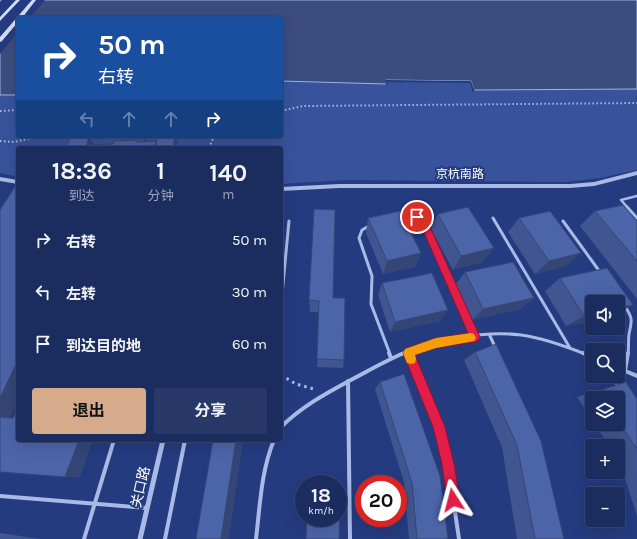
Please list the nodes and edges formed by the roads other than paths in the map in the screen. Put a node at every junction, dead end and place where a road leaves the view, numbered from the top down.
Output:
1 (18, 0) edge
2 (34, 0) edge
3 (20, 16) edge
4 (0, 20) edge
5 (16, 20) edge
6 (0, 40) edge
7 (637, 173) edge
8 (0, 178) edge
9 (16, 182) edge
10 (283, 189) edge
11 (637, 196) edge
12 (492, 218) dead end
13 (637, 218) edge
14 (289, 221) dead end
15 (393, 221) edge
16 (563, 221) dead end
17 (373, 226) edge
18 (605, 278) edge
19 (283, 284) edge
20 (625, 307) edge
21 (490, 336) junction
22 (475, 337) junction
23 (570, 348) junction
24 (408, 353) junction
25 (585, 354) edge
26 (499, 356) edge
27 (391, 358) junction
28 (625, 371) joint
29 (637, 376) edge
30 (348, 381) junction
31 (283, 424) edge
32 (113, 442) edge
33 (163, 442) edge
34 (185, 442) edge
35 (273, 442) edge
36 (0, 496) edge
37 (94, 504) junction
38 (147, 508) junction
39 (84, 539) edge
40 (140, 539) edge
41 (165, 539) edge
42 (256, 539) edge
43 (350, 539) edge
44 (459, 539) edge

1 - 4 main road
2 - 3 main road
5 - 6 main road
7 - 10 street, 京杭南路
8 - 9 street
11 - 13 lane
12 - 23 lane
14 - 19 lane
15 - 22 lane
16 - 18 lane
17 - 27 lane
20 - 28 lane
21 - 22 lane
21 - 23 lane
21 - 26 lane
22 - 24 lane
23 - 25 lane
24 - 27 lane
24 - 44 lane
27 - 30 lane
28 - 29 lane
30 - 31 lane
30 - 43 lane
32 - 37 lane
33 - 38 street, 关口路
34 - 41 lane
35 - 42 lane
36 - 37 lane
37 - 38 lane
37 - 39 lane
38 - 40 street, 关口路

